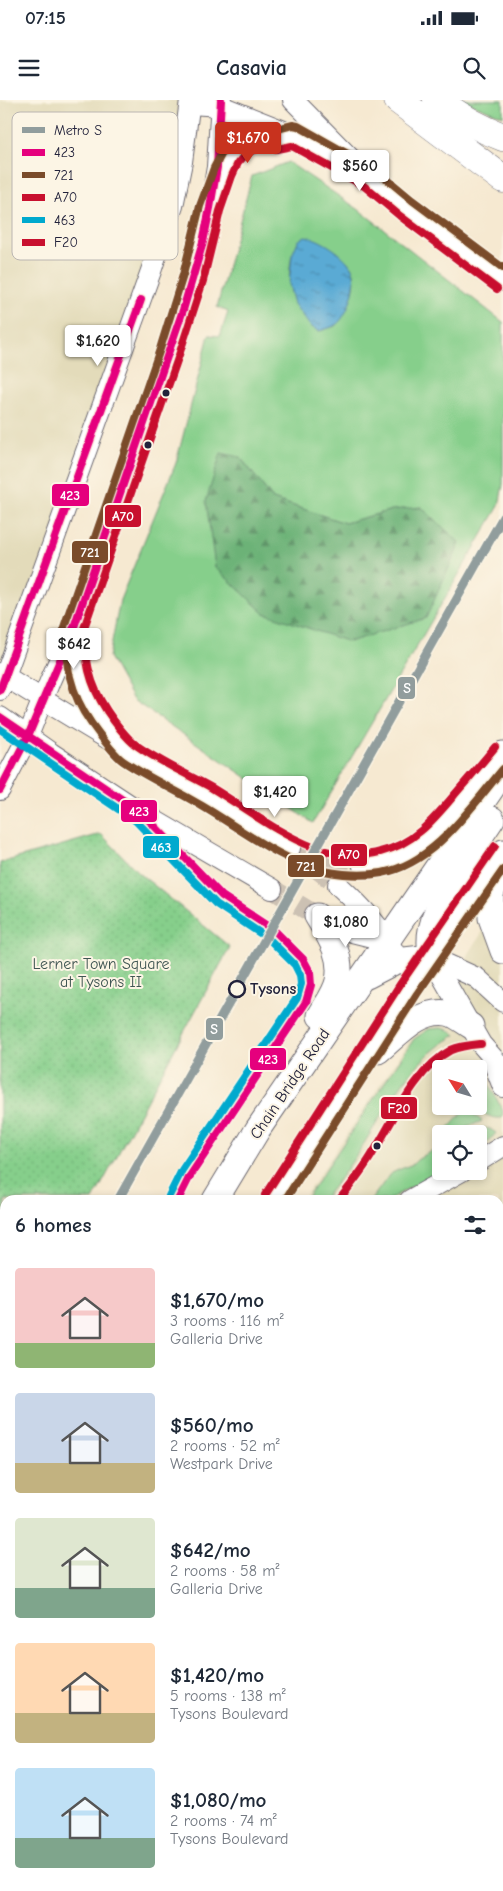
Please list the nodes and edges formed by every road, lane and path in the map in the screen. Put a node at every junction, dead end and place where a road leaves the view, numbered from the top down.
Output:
1 (293, 100) edge
2 (398, 100) edge
3 (437, 100) edge
4 (190, 102) edge
5 (221, 103) edge
6 (294, 135) junction
7 (503, 137) edge
8 (370, 178) junction
9 (503, 179) edge
10 (178, 182) edge
11 (210, 208) junction
12 (155, 260) edge
13 (503, 281) edge
14 (74, 628) junction
15 (2, 680) edge
16 (43, 700) junction
17 (0, 717) edge
18 (28, 736) junction
19 (128, 752) junction
20 (503, 754) edge
21 (503, 772) edge
22 (0, 790) edge
23 (503, 802) edge
24 (290, 848) dead end
25 (503, 852) edge
26 (365, 864) tunnel mouth
27 (503, 864) edge
28 (338, 884) tunnel mouth
29 (272, 889) tunnel mouth
30 (463, 910) junction
31 (317, 916) joint
32 (430, 931) junction
33 (393, 951) junction
34 (503, 951) edge
35 (431, 957) junction
36 (409, 988) junction
37 (503, 1002) edge
38 (471, 1026) junction
39 (498, 1064) edge
40 (358, 1067) junction
41 (503, 1087) edge
42 (258, 1130) junction
43 (503, 1146) edge
44 (487, 1156) edge
45 (446, 1180) edge
46 (218, 1195) edge
47 (276, 1195) edge
48 (419, 1195) edge

1 - 8 street
2 - 9 highway
3 - 7 highway
4 - 5 street
4 - 10 street
5 - 6 street
5 - 11 street
6 - 8 street
6 - 11 street
8 - 13 street
11 - 14 street
12 - 15 street
14 - 16 street
14 - 19 street
15 - 16 street
16 - 18 street
16 - 19 street
17 - 18 street
18 - 22 street
18 - 29 street
19 - 24 street
20 - 26 main road
21 - 33 main road, Chain Bridge Road
23 - 32 main road
25 - 30 main road
27 - 34 main road
28 - 33 street
30 - 32 main road
30 - 35 main road
31 - 33 street
31 - 42 main road
32 - 33 main road
32 - 35 main road
33 - 35 main road
33 - 36 street
33 - 42 main road, Chain Bridge Road
35 - 36 main road
35 - 37 street
35 - 38 street
36 - 40 main road
38 - 39 street
38 - 40 main road
39 - 41 street
40 - 47 main road
42 - 46 main road, Chain Bridge Road
43 - 44 street
45 - 48 street

